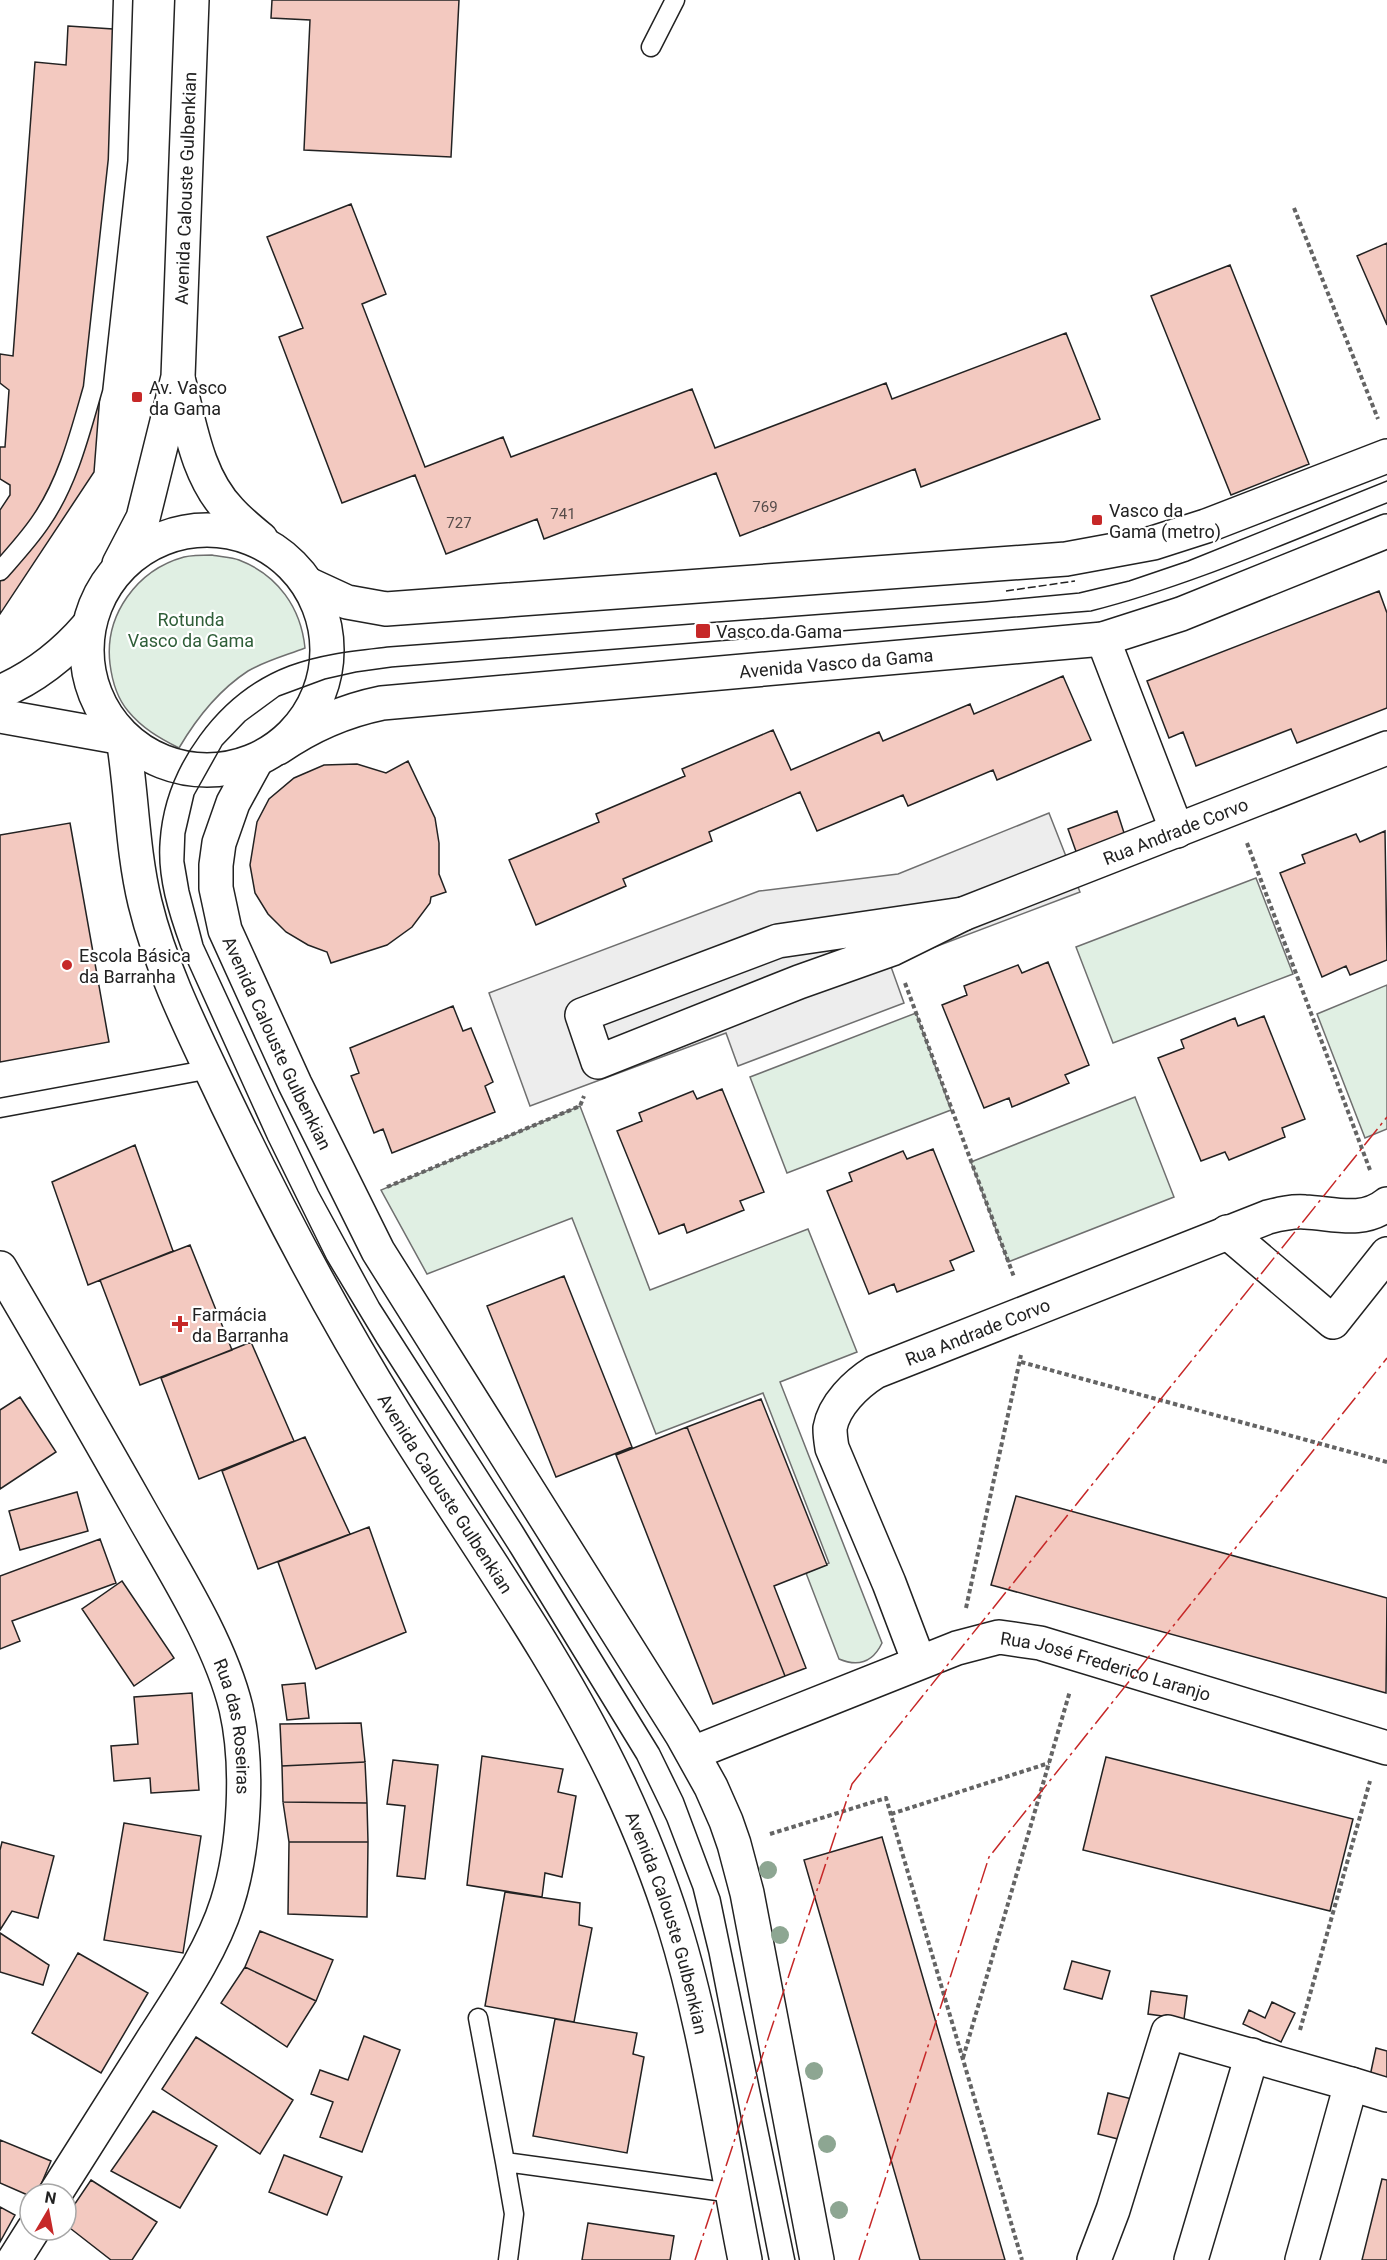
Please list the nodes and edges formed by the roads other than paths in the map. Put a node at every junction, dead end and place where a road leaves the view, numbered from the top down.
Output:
1 (123, 0) edge
2 (192, 0) edge
3 (675, 0) edge
4 (651, 47) dead end
5 (178, 377) junction
6 (1385, 443) edge
7 (1387, 531) edge
8 (270, 548) junction
9 (0, 571) edge
10 (113, 573) junction
11 (308, 584) junction
12 (88, 626) junction
13 (1104, 639) junction
14 (0, 692) edge
15 (0, 716) edge
16 (123, 738) junction
17 (1387, 748) edge
18 (267, 755) junction
19 (1177, 831) junction
20 (963, 914) junction
21 (211, 1068) junction
22 (0, 1108) edge
23 (1385, 1206) edge
24 (1227, 1232) junction
25 (1387, 1254) edge
26 (0, 1269) edge
27 (919, 1662) junction
28 (1383, 1747) edge
29 (693, 1753) junction
30 (478, 2018) dead end
31 (1252, 2055) junction
32 (1351, 2084) junction
33 (1387, 2095) edge
34 (505, 2162) junction
35 (63, 2182) edge
36 (732, 2193) junction
37 (25, 2242) edge
38 (14, 2260) edge
39 (508, 2260) edge
40 (745, 2260) edge
41 (817, 2260) edge
42 (1094, 2260) edge
43 (1191, 2260) edge
44 (1302, 2260) edge

1 - 9 lane
2 - 5 main road, Avenida Calouste Gulbenkian
3 - 4 lane
5 - 8 main road, Avenida Calouste Gulbenkian
5 - 10 main road, Avenida Calouste Gulbenkian
6 - 11 main road
7 - 13 main road, Avenida Vasco da Gama
8 - 10 main road
8 - 11 main road
10 - 12 main road
11 - 18 main road
12 - 14 main road
12 - 16 main road
13 - 18 main road, Avenida Vasco da Gama
13 - 19 main road
15 - 16 main road
16 - 18 main road
16 - 21 main road, Avenida Calouste Gulbenkian
17 - 19 main road, Rua Andrade Corvo
18 - 29 main road, Avenida Calouste Gulbenkian
19 - 20 main road, Rua Andrade Corvo
20 - 20 main road, Rua Andrade Corvo
21 - 22 lane
21 - 36 main road, Avenida Calouste Gulbenkian
23 - 24 main road, Rua Andrade Corvo
24 - 25 main road
24 - 27 main road, Rua Andrade Corvo
26 - 35 main road, Rua das Roseiras
27 - 28 main road, Rua José Frederico Laranjo
27 - 29 main road, Rua José Frederico Laranjo
29 - 41 main road, Avenida Calouste Gulbenkian
30 - 34 lane
31 - 32 main road
31 - 42 main road
31 - 43 main road
32 - 33 main road
32 - 44 main road
34 - 36 lane
34 - 39 lane
36 - 40 main road, Avenida Calouste Gulbenkian
37 - 38 main road

